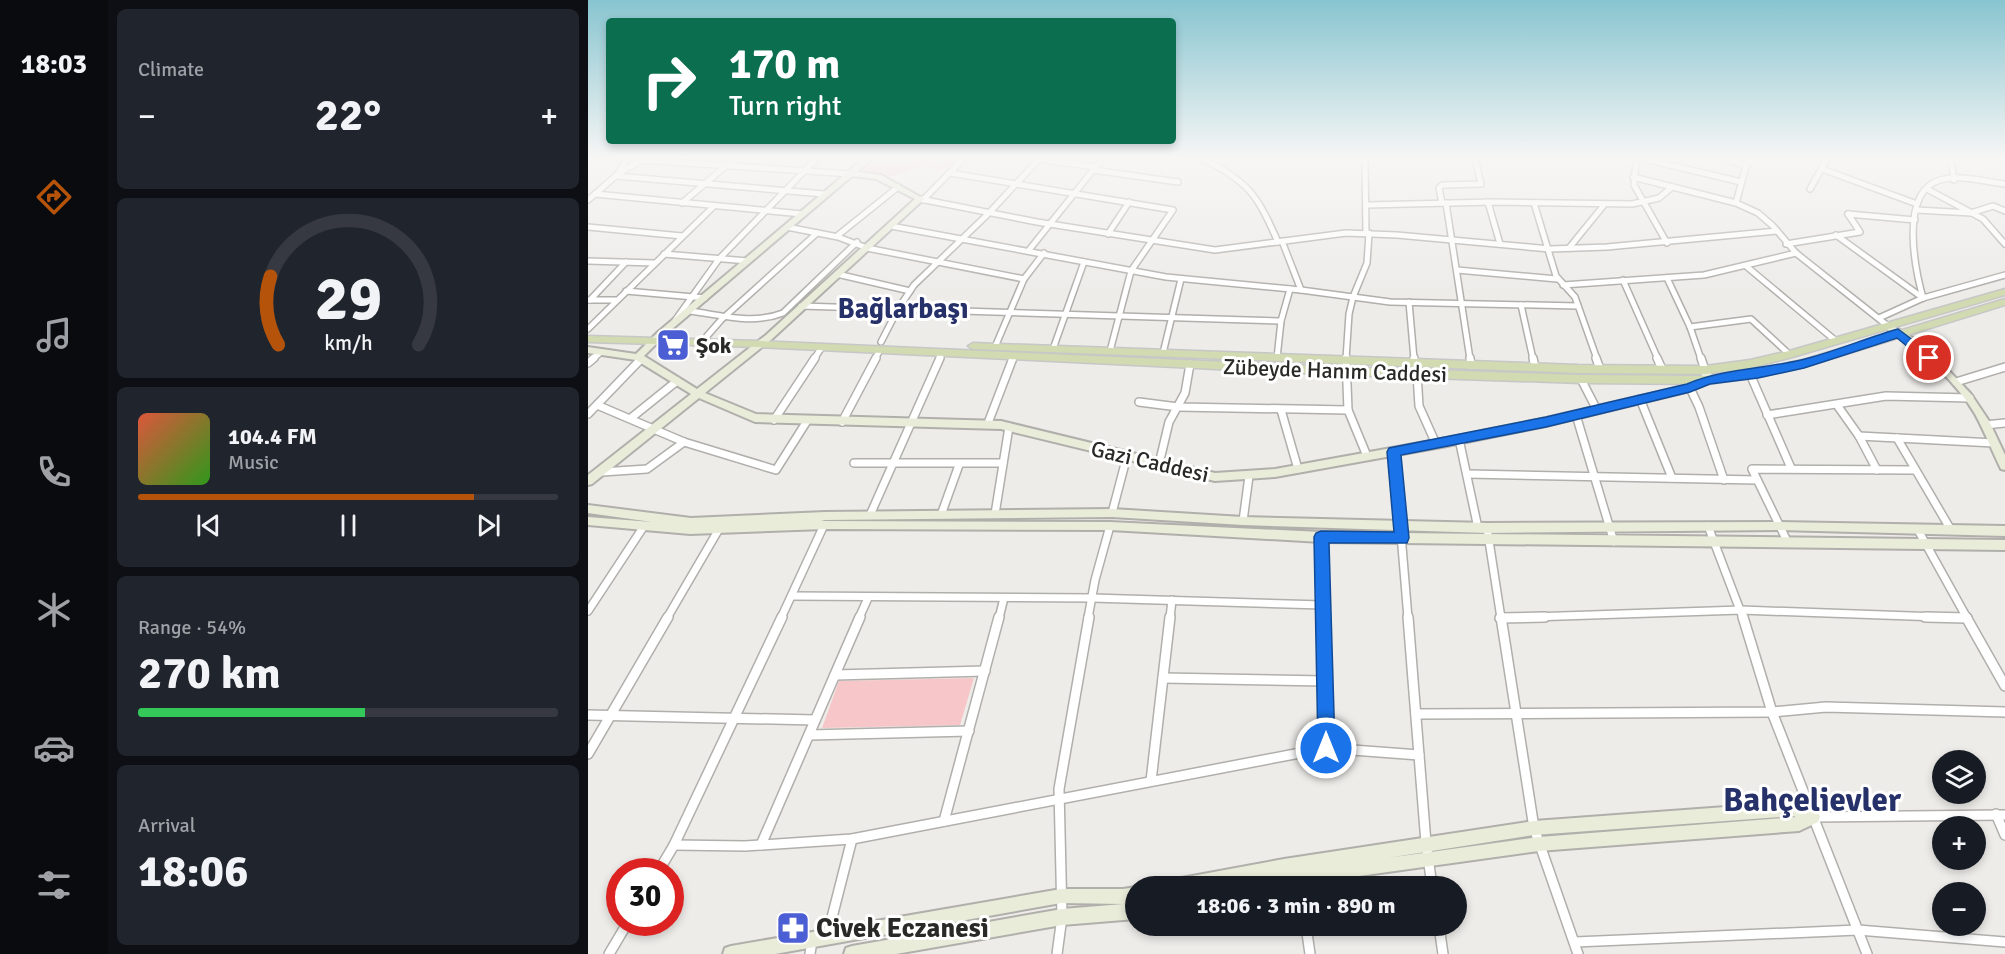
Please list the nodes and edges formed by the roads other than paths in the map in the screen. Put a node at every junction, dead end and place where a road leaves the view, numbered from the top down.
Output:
1 (1444, 203) edge
2 (1534, 203) edge
3 (688, 204) edge
4 (774, 204) edge
5 (814, 204) edge
6 (878, 204) edge
7 (917, 204) edge
8 (939, 204) edge
9 (998, 204) edge
10 (1066, 204) edge
11 (1128, 204) edge
12 (1137, 204) edge
13 (1261, 204) edge
14 (1424, 204) edge
15 (1488, 204) edge
16 (1552, 204) edge
17 (1623, 204) edge
18 (1644, 204) edge
19 (1737, 204) edge
20 (1908, 204) edge
21 (1919, 204) edge
22 (1954, 204) edge
23 (1367, 205) joint
24 (1604, 205) junction
25 (714, 206) junction
26 (1917, 207) junction
27 (767, 211) junction
28 (2005, 211) edge
29 (989, 213) junction
30 (1971, 213) junction
31 (802, 214) junction
32 (1915, 220) junction
33 (1050, 224) junction
34 (891, 226) junction
35 (588, 227) edge
36 (787, 227) junction
37 (1777, 231) junction
38 (817, 233) junction
39 (1368, 233) junction
40 (1108, 234) junction
41 (1836, 235) junction
42 (682, 236) junction
43 (837, 236) junction
44 (964, 239) junction
45 (1453, 240) junction
46 (1151, 241) junction
47 (1280, 241) junction
48 (857, 242) junction
49 (1667, 243) junction
50 (1500, 244) junction
51 (1786, 244) junction
52 (2005, 244) edge
53 (867, 248) junction
54 (1569, 248) junction
55 (1548, 249) junction
56 (1029, 250) junction
57 (1044, 253) junction
58 (1796, 253) junction
59 (664, 254) junction
60 (719, 259) junction
61 (588, 261) edge
62 (748, 261) junction
63 (626, 262) junction
64 (939, 262) junction
65 (1083, 262) junction
66 (654, 263) junction
67 (1746, 266) junction
68 (1457, 270) junction
69 (1131, 271) junction
70 (837, 274) junction
71 (2005, 275) edge
72 (1667, 278) junction
73 (1024, 279) junction
74 (1181, 279) junction
75 (1557, 279) junction
76 (1623, 280) junction
77 (1563, 285) junction
78 (1290, 289) junction
79 (1301, 290) junction
80 (626, 291) junction
81 (910, 291) junction
82 (2005, 292) edge
83 (690, 296) junction
84 (1353, 297) junction
85 (705, 298) junction
86 (1923, 298) junction
87 (589, 300) edge
88 (616, 300) junction
89 (1409, 302) junction
90 (2005, 302) edge
91 (1462, 303) junction
92 (1521, 305) junction
93 (801, 306) junction
94 (1578, 306) junction
95 (898, 309) junction
96 (690, 310) junction
97 (1009, 311) junction
98 (1064, 314) junction
99 (726, 316) junction
100 (1119, 316) junction
101 (1171, 318) junction
102 (1878, 318) junction
103 (1281, 321) junction
104 (672, 325) junction
105 (1888, 326) junction
106 (1690, 327) junction
107 (588, 330) edge
108 (1898, 333) junction
109 (707, 336) junction
110 (658, 337) junction
111 (769, 337) junction
112 (588, 339) edge
113 (1836, 341) junction
114 (759, 344) junction
115 (881, 346) junction
116 (822, 347) junction
117 (995, 347) junction
118 (1053, 349) junction
119 (588, 350) edge
120 (1110, 351) junction
121 (601, 352) junction
122 (942, 353) junction
123 (1163, 353) junction
124 (1789, 354) junction
125 (1014, 356) junction
126 (639, 358) junction
127 (1277, 358) junction
128 (588, 363) edge
129 (1190, 364) junction
130 (1471, 365) junction
131 (1347, 366) junction
132 (1535, 367) junction
133 (2005, 367) edge
134 (1416, 368) junction
135 (1600, 369) junction
136 (1662, 369) junction
137 (1750, 374) junction
138 (1706, 375) junction
139 (1581, 379) junction
140 (677, 381) junction
141 (1956, 382) junction
142 (1690, 388) junction
143 (698, 394) junction
144 (1970, 398) junction
145 (1640, 399) junction
146 (1139, 402) dead end
147 (597, 405) junction
148 (1837, 405) junction
149 (1179, 407) junction
150 (1281, 410) junction
151 (1348, 410) junction
152 (1597, 410) junction
153 (588, 414) edge
154 (1576, 415) junction
155 (1767, 416) junction
156 (631, 418) junction
157 (774, 420) junction
158 (807, 421) junction
159 (842, 422) junction
160 (910, 423) junction
161 (988, 423) junction
162 (2005, 423) edge
163 (1985, 425) junction
164 (1009, 427) junction
165 (655, 429) junction
166 (1859, 436) junction
167 (1897, 438) junction
168 (1459, 439) junction
169 (684, 442) junction
170 (1994, 442) junction
171 (1436, 444) junction
172 (1394, 452) junction
173 (1127, 456) junction
174 (1367, 456) junction
175 (854, 463) dead end
176 (893, 463) junction
177 (1003, 463) junction
178 (1159, 464) junction
179 (958, 465) junction
180 (2005, 466) edge
181 (1791, 468) junction
182 (1298, 469) junction
183 (1877, 470) junction
184 (1914, 470) junction
185 (602, 471) junction
186 (1468, 474) junction
187 (1596, 475) junction
188 (1249, 476) junction
189 (1672, 478) junction
190 (1724, 480) junction
191 (1757, 480) junction
192 (588, 481) edge
193 (588, 486) edge
194 (588, 509) edge
195 (1112, 513) junction
196 (995, 514) junction
197 (870, 515) junction
198 (941, 515) junction
199 (588, 521) edge
200 (1243, 521) junction
201 (824, 525) junction
202 (645, 526) junction
203 (1110, 526) junction
204 (1400, 526) junction
205 (1708, 526) junction
206 (1779, 526) junction
207 (1610, 527) junction
208 (1483, 528) junction
209 (719, 529) junction
210 (1918, 530) junction
211 (1951, 530) junction
212 (2005, 531) edge
213 (1321, 537) junction
214 (1402, 538) junction
215 (1488, 540) junction
216 (1614, 542) junction
217 (1787, 542) junction
218 (1926, 542) junction
219 (1713, 543) junction
220 (2005, 545) edge
221 (792, 596) junction
222 (868, 598) junction
223 (1004, 598) junction
224 (1092, 598) junction
225 (1172, 600) junction
226 (1323, 605) junction
227 (1741, 609) junction
228 (588, 611) edge
229 (1500, 618) junction
230 (1967, 618) junction
231 (985, 671) junction
232 (835, 675) junction
233 (1163, 678) junction
234 (1325, 681) junction
235 (2005, 686) edge
236 (1772, 712) junction
237 (2005, 712) edge
238 (1515, 713) junction
239 (1416, 714) junction
240 (588, 715) edge
241 (610, 716) junction
242 (736, 717) junction
243 (816, 720) junction
244 (969, 731) junction
245 (809, 735) junction
246 (1326, 748) junction
247 (588, 754) edge
248 (1419, 755) junction
249 (1150, 781) junction
250 (1059, 799) junction
251 (2000, 814) edge
252 (1813, 817) junction
253 (945, 821) junction
254 (1534, 828) junction
255 (2005, 835) edge
256 (852, 839) junction
257 (1426, 843) junction
258 (674, 844) junction
259 (1539, 844) junction
260 (761, 845) junction
261 (666, 858) edge
262 (1428, 858) junction
263 (1230, 876) edge
264 (1332, 876) edge
265 (1431, 876) edge
266 (1061, 896) junction
267 (1125, 897) edge
268 (1125, 912) edge
269 (1062, 917) junction
270 (1858, 930) junction
271 (620, 936) edge
272 (1307, 936) edge
273 (1440, 936) edge
274 (1575, 942) junction
275 (2005, 942) edge
276 (816, 944) edge
277 (609, 954) edge
278 (731, 954) edge
279 (852, 954) edge
280 (1058, 954) edge
281 (1310, 954) edge
282 (1443, 954) edge
283 (1578, 954) edge
284 (1867, 954) edge

1 - 45 street
2 - 55 street
3 - 25 street
4 - 27 street
5 - 31 street
6 - 43 street
7 - 34 street
8 - 29 street
9 - 29 street
10 - 33 street
11 - 40 street
12 - 46 street
13 - 47 street
14 - 23 street
15 - 50 street
16 - 24 street
17 - 24 street
18 - 49 street
19 - 37 street
20 - 26 street
21 - 26 street
22 - 30 street
23 - 39 street
24 - 54 street
25 - 27 street
25 - 42 street
26 - 30 street
26 - 32 street
27 - 31 street
27 - 60 street
28 - 30 street
29 - 33 street
29 - 44 street
30 - 52 street
31 - 36 street
32 - 41 street
32 - 86 street
33 - 40 street
33 - 56 street
34 - 44 street
34 - 53 street
35 - 42 street
36 - 38 street
36 - 62 street
37 - 49 street
37 - 51 street
38 - 43 street
38 - 99 street
39 - 45 street
39 - 47 street
39 - 84 street
40 - 46 street
41 - 51 street
41 - 86 street
42 - 59 street
43 - 48 street
44 - 56 street
44 - 64 street
45 - 50 street
45 - 68 street
46 - 47 street
46 - 69 street
47 - 79 street
48 - 53 street
48 - 99 street
49 - 54 street
50 - 55 street
51 - 58 street
53 - 64 street
53 - 70 street
54 - 55 street
55 - 75 street
56 - 57 street
57 - 65 street
57 - 73 street
58 - 67 street
58 - 102 street
59 - 60 street
59 - 66 street
60 - 62 street
60 - 83 street
61 - 63 street
62 - 85 street
63 - 66 street
63 - 87 street
64 - 73 street
64 - 81 street
65 - 69 street
65 - 98 street
66 - 80 street
67 - 72 street
67 - 113 street
68 - 75 street
68 - 91 street
69 - 74 street
69 - 100 street
70 - 81 street
70 - 93 street
71 - 86 street
72 - 76 street
72 - 106 street
73 - 97 street
74 - 78 street
74 - 101 street
75 - 77 street
76 - 77 street
76 - 136 street
77 - 94 street
78 - 79 street
78 - 103 street
79 - 84 street
80 - 83 street
80 - 88 street
81 - 95 street
82 - 105 main road
83 - 85 street
83 - 104 street
84 - 89 street
84 - 131 street
85 - 96 street
86 - 102 street
87 - 88 street
88 - 107 street
89 - 91 street
89 - 134 street
90 - 108 main road, Zübeyde Hanım Caddesi
91 - 92 street
91 - 130 street
92 - 94 street
92 - 132 street
93 - 95 street
93 - 111 street
94 - 135 street
95 - 97 street
95 - 115 street
96 - 99 street
96 - 104 street
97 - 98 street
97 - 117 street
98 - 100 street
98 - 118 street
99 - 109 street
100 - 101 street
100 - 120 street
101 - 103 street
101 - 123 street
102 - 105 street
103 - 127 street
104 - 110 street
105 - 108 street
105 - 113 main road
106 - 124 street
106 - 138 street
107 - 110 main road
108 - 137 main road, Zübeyde Hanım Caddesi
108 - 141 street
109 - 110 main road
109 - 111 main road
110 - 112 main road
110 - 114 main road, Zübeyde Hanım Caddesi
110 - 126 street
111 - 114 street
111 - 115 main road
113 - 124 main road
114 - 116 main road, Zübeyde Hanım Caddesi
114 - 143 street
115 - 116 main road, Zübeyde Hanım Caddesi
115 - 117 main road
115 - 122 main road, Zübeyde Hanım Caddesi
115 - 159 street
116 - 157 street
117 - 118 main road
118 - 120 main road
119 - 121 street, Gazi Caddesi
120 - 123 main road
121 - 126 street, Gazi Caddesi
121 - 128 street
122 - 125 main road, Zübeyde Hanım Caddesi
122 - 160 street
123 - 127 main road
124 - 138 main road
125 - 129 main road, Zübeyde Hanım Caddesi
125 - 161 street
126 - 140 street, Gazi Caddesi
126 - 147 street
127 - 131 main road
129 - 131 main road, Zübeyde Hanım Caddesi
129 - 149 street
130 - 132 main road
130 - 134 main road
131 - 134 main road, Zübeyde Hanım Caddesi
131 - 151 street
132 - 135 main road
133 - 141 street
134 - 139 main road, Zübeyde Hanım Caddesi
134 - 171 street
135 - 136 main road
136 - 138 main road
137 - 138 main road, Zübeyde Hanım Caddesi
137 - 155 street
138 - 139 main road, Zübeyde Hanım Caddesi
138 - 142 street, Gazi Caddesi
139 - 152 street
140 - 143 street, Gazi Caddesi
140 - 156 street
141 - 144 street
142 - 145 street, Gazi Caddesi
142 - 190 street
143 - 157 street, Gazi Caddesi
143 - 165 street
144 - 148 street
144 - 163 street
145 - 152 street, Gazi Caddesi
145 - 189 street
146 - 149 street
147 - 153 street
147 - 156 street
148 - 155 street
148 - 166 street
149 - 150 street
149 - 178 street
150 - 151 street
150 - 182 street
151 - 174 street
152 - 154 street, Gazi Caddesi
154 - 168 street, Gazi Caddesi
154 - 187 street
155 - 181 street
156 - 165 street
157 - 158 street, Gazi Caddesi
158 - 159 street, Gazi Caddesi
158 - 169 street
159 - 160 street, Gazi Caddesi
160 - 161 street, Gazi Caddesi
160 - 176 street
161 - 164 street, Gazi Caddesi
162 - 163 street
163 - 170 street
164 - 173 street, Gazi Caddesi
164 - 177 street
165 - 169 street
165 - 185 street
166 - 167 street
166 - 183 street
167 - 170 street
167 - 184 street
168 - 171 street, Gazi Caddesi
168 - 186 street
169 - 185 street
170 - 180 street
171 - 172 street, Gazi Caddesi
172 - 174 street, Gazi Caddesi
172 - 204 street
173 - 178 street, Gazi Caddesi
173 - 195 street
174 - 182 street, Gazi Caddesi
175 - 176 street
176 - 179 street
176 - 197 street
177 - 179 street
177 - 196 street
178 - 188 street, Gazi Caddesi
179 - 198 street
181 - 183 street
181 - 191 street
182 - 188 street, Gazi Caddesi
183 - 184 street
184 - 211 street
185 - 192 street
185 - 193 street
186 - 187 street
186 - 208 street
187 - 189 street
187 - 207 street
188 - 200 street
189 - 190 street
190 - 191 street
191 - 206 street
194 - 197 street
195 - 196 street
195 - 200 street
196 - 198 street
197 - 198 street
199 - 202 street
200 - 204 street
201 - 203 street
201 - 209 street
201 - 221 street
202 - 209 street
202 - 228 street
203 - 213 street
203 - 224 street
204 - 208 street
204 - 214 street
205 - 206 street
205 - 207 street
205 - 219 street
206 - 210 street
206 - 217 street
207 - 208 street
207 - 216 street
208 - 215 street
209 - 241 street
210 - 211 street
210 - 218 street
211 - 212 street
213 - 214 street
213 - 226 street
214 - 215 street
214 - 239 street
215 - 216 street
215 - 229 street
216 - 219 street
217 - 218 street
217 - 219 street
218 - 220 street
218 - 230 street
219 - 227 street
221 - 222 street
221 - 242 street
222 - 223 street
222 - 232 street
223 - 224 street
223 - 231 street
224 - 225 street
224 - 250 street
225 - 226 street
225 - 233 street
226 - 234 street
227 - 229 street
227 - 230 street
227 - 236 street
229 - 238 street
230 - 235 street
231 - 232 street
231 - 244 street
232 - 243 street
233 - 234 street
233 - 249 street
234 - 246 street
236 - 237 street
236 - 238 street
236 - 252 street
238 - 239 street
238 - 254 street
239 - 248 street
240 - 241 street
241 - 242 street
241 - 247 street
242 - 243 street
242 - 258 street
243 - 245 street
244 - 245 street
244 - 253 street
245 - 260 street
246 - 248 street
246 - 249 street
248 - 257 street
249 - 250 street
250 - 253 street
250 - 266 street
251 - 252 street
251 - 255 street
252 - 254 street
252 - 259 street
252 - 270 street
253 - 256 street
254 - 257 street
254 - 259 street
256 - 260 street
256 - 276 street
257 - 262 street
257 - 263 street
258 - 260 street
258 - 261 street
259 - 262 street
259 - 274 street
262 - 264 street
262 - 265 street
266 - 267 street
266 - 269 street
266 - 276 street
268 - 269 street
269 - 279 street
269 - 280 street
270 - 274 street
270 - 275 street
270 - 284 street
271 - 277 street
272 - 281 street
273 - 282 street
274 - 283 street
276 - 278 street

